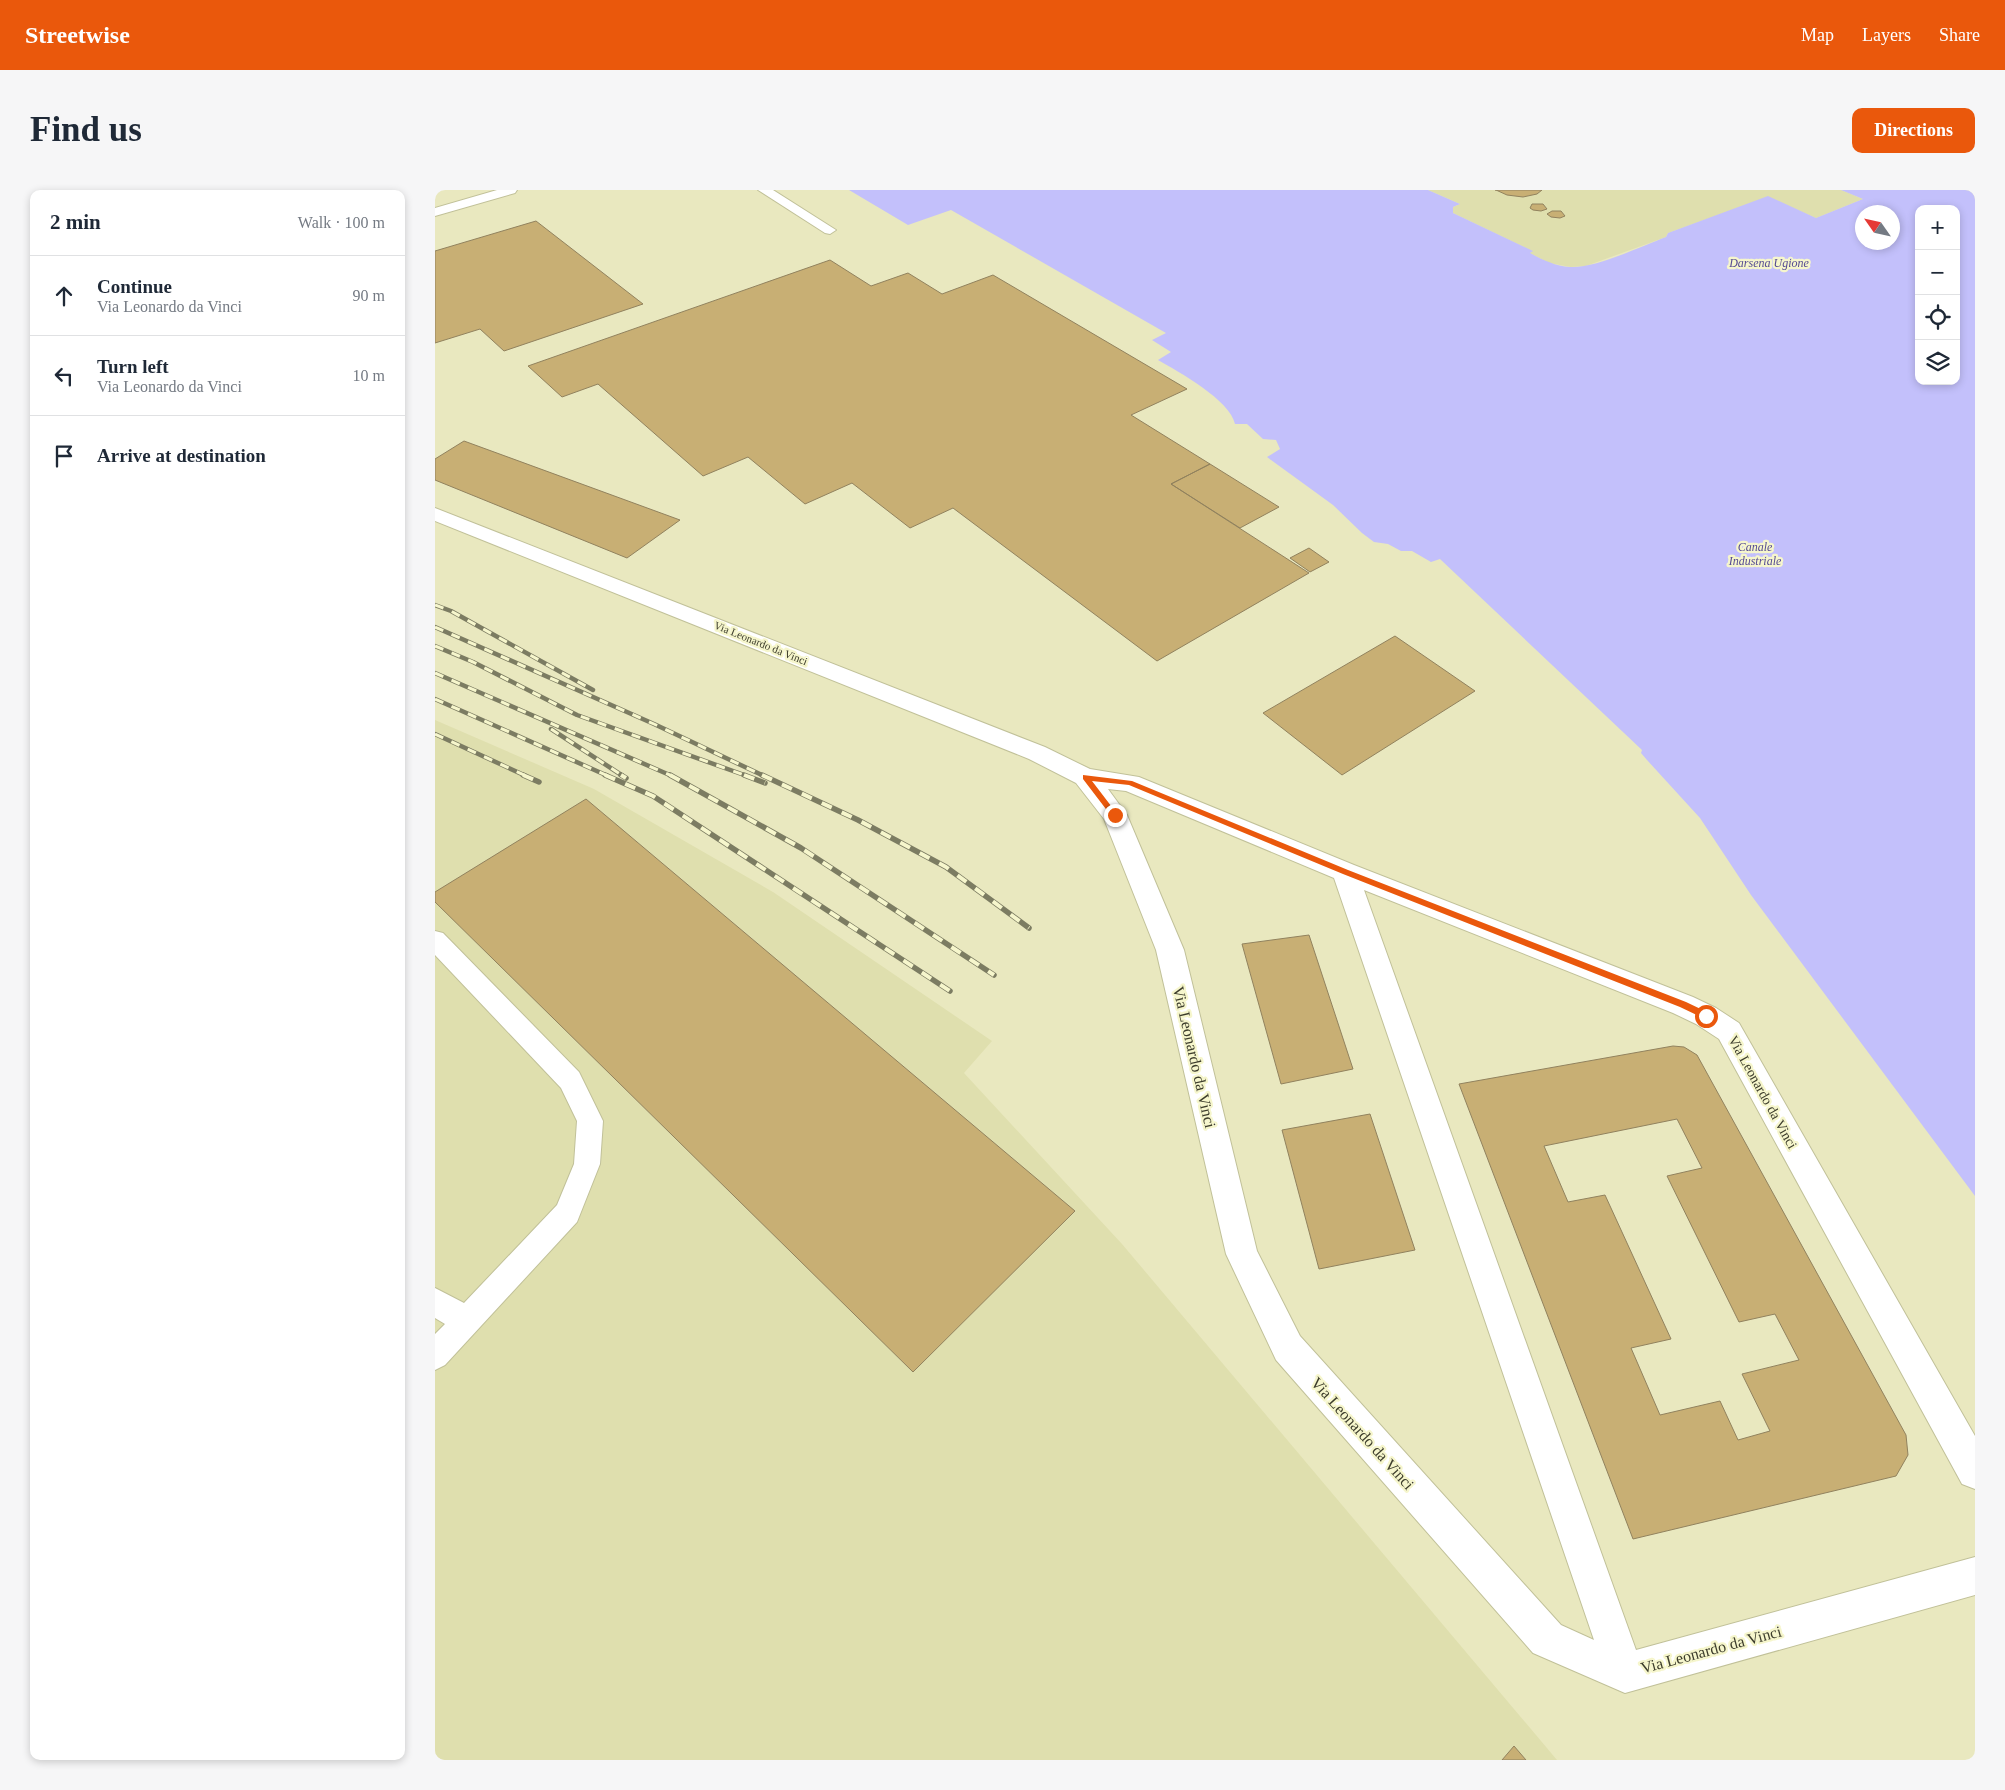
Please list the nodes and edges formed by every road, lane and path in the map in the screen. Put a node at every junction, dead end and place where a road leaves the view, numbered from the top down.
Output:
1 (511, 190) edge
2 (765, 190) edge
3 (435, 212) edge
4 (830, 230) dead end
5 (435, 514) edge
6 (1085, 777) junction
7 (1345, 872) junction
8 (435, 940) edge
9 (435, 1302) edge
10 (467, 1321) junction
11 (435, 1355) edge
12 (1975, 1472) edge
13 (1975, 1576) edge
14 (1625, 1673) junction

1 - 3 lane
2 - 4 lane
5 - 6 street, Via Leonardo da Vinci
6 - 7 street, Via Leonardo da Vinci
6 - 14 street, Via Leonardo da Vinci
7 - 12 street, Via Leonardo da Vinci
7 - 14 street
8 - 10 lane
9 - 10 lane
10 - 11 lane
13 - 14 street, Via Leonardo da Vinci

